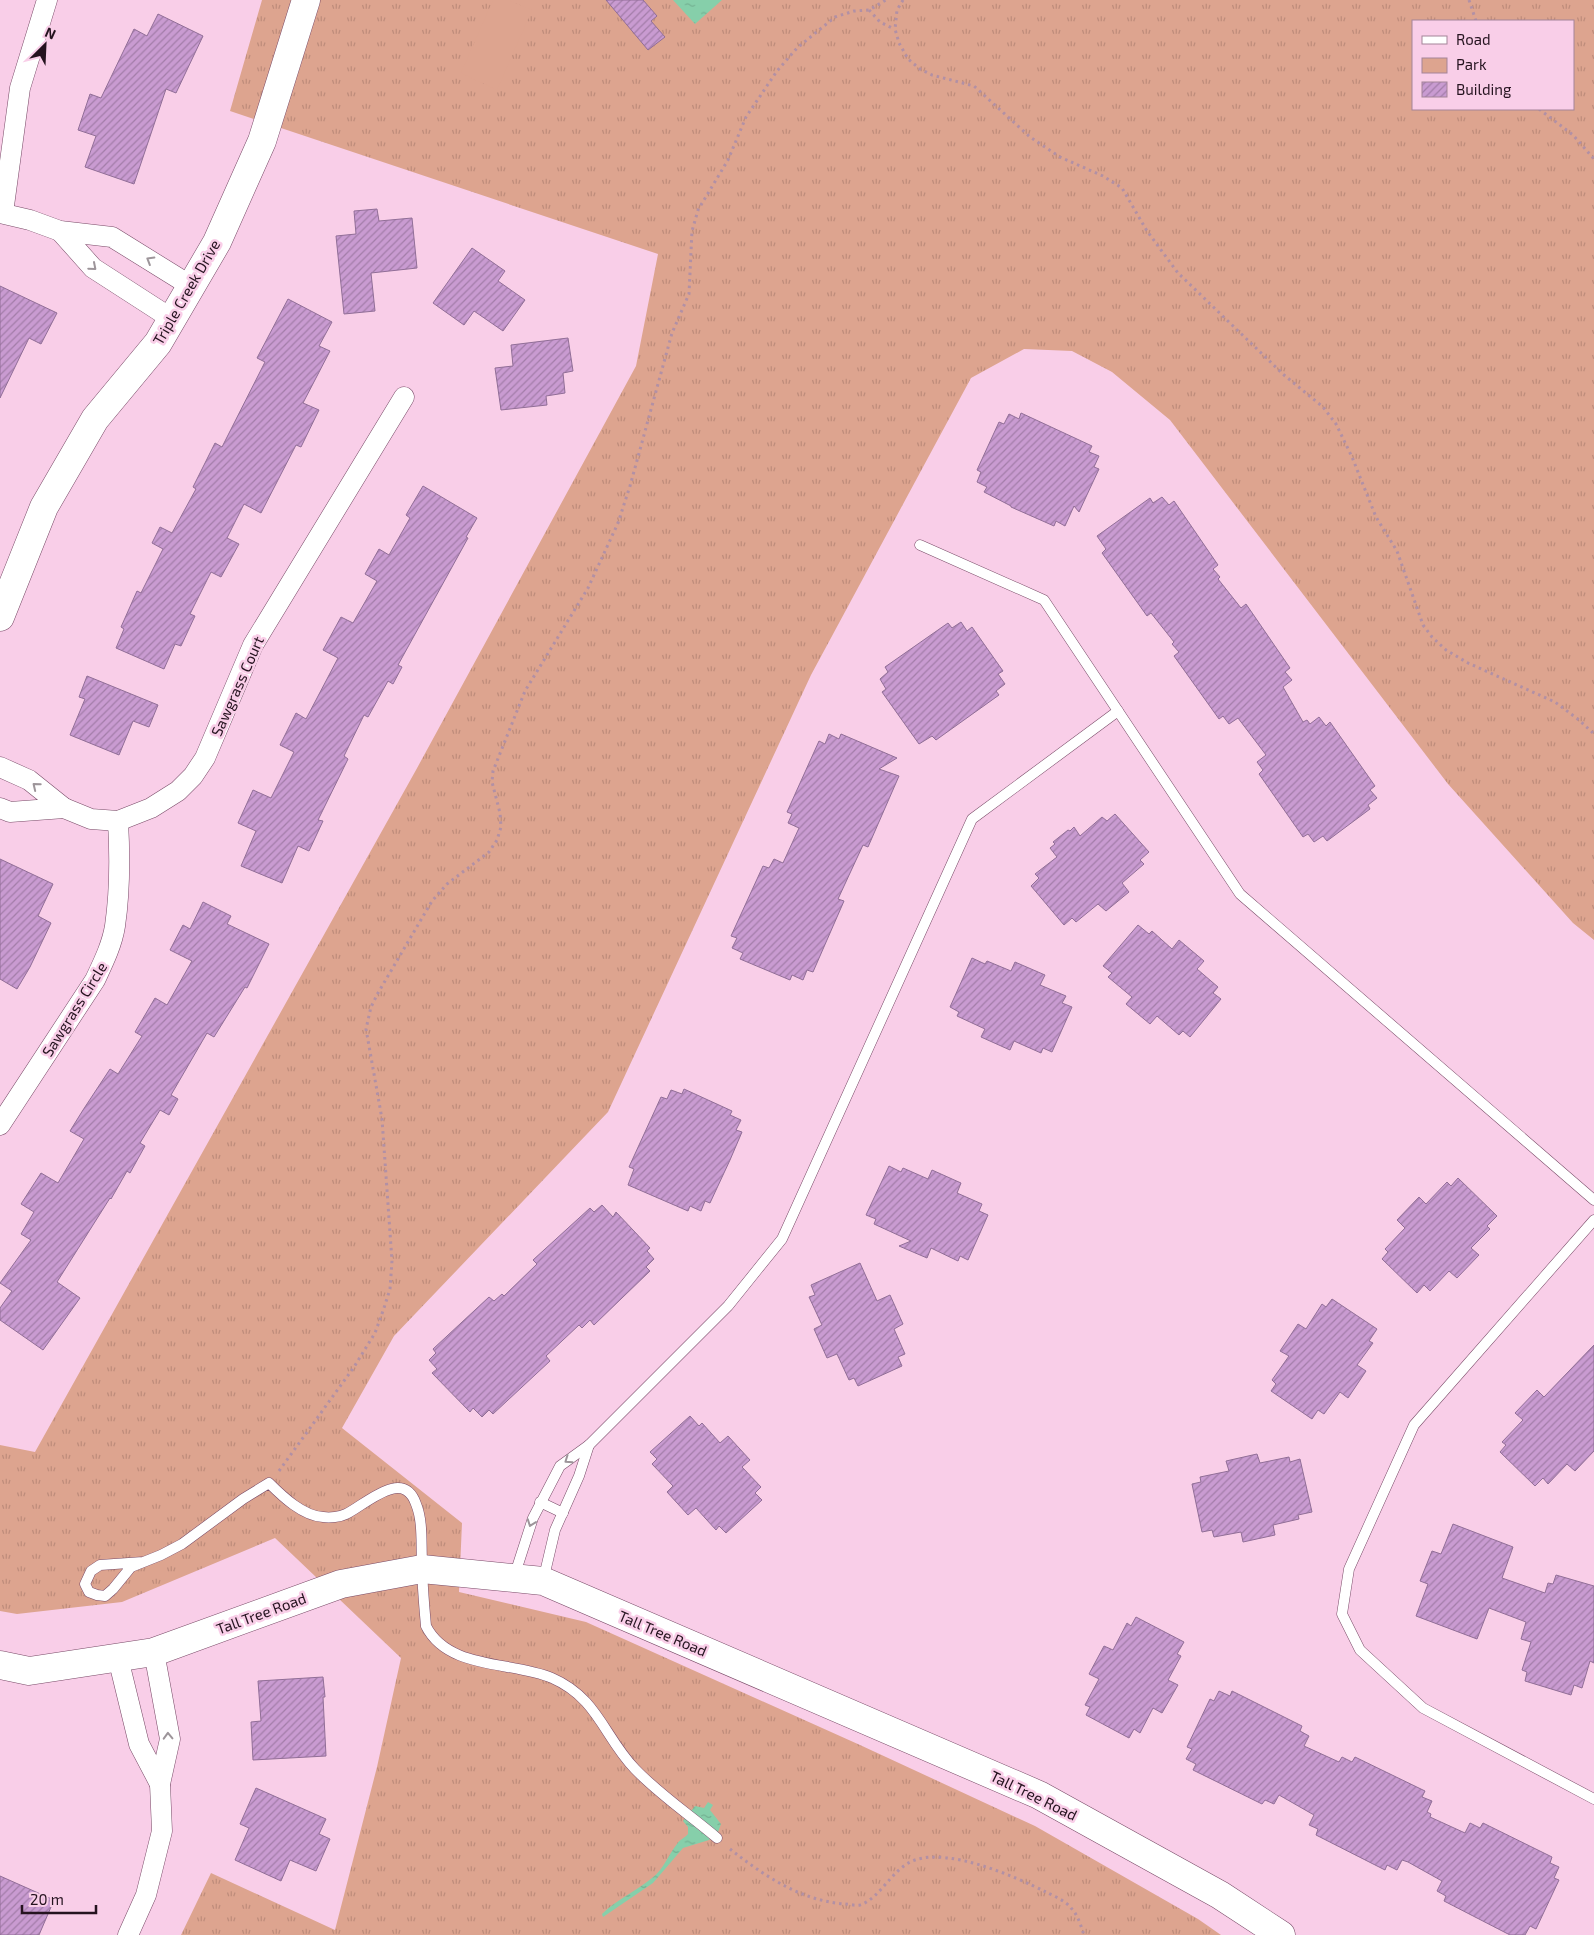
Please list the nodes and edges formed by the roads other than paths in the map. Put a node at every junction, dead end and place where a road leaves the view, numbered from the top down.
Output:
1 (47, 0) edge
2 (306, 0) edge
3 (2, 213) edge
4 (60, 231) junction
5 (192, 286) junction
6 (172, 319) junction
7 (404, 397) dead end
8 (920, 545) dead end
9 (0, 617) edge
10 (1118, 711) junction
11 (0, 767) edge
12 (0, 808) edge
13 (64, 808) junction
14 (118, 822) junction
15 (0, 1125) edge
16 (1594, 1200) edge
17 (1594, 1220) edge
18 (589, 1445) junction
19 (540, 1502) junction
20 (563, 1513) junction
21 (143, 1562) junction
22 (422, 1569) junction
23 (514, 1578) junction
24 (543, 1581) junction
25 (154, 1652) junction
26 (118, 1658) junction
27 (0, 1666) edge
28 (160, 1784) junction
29 (1594, 1799) edge
30 (717, 1838) road end
31 (128, 1935) edge
32 (1281, 1935) edge

1 - 3 street
2 - 5 street, Triple Creek Drive
3 - 4 street
5 -> 4 street
4 -> 6 street
5 - 6 street, Triple Creek Drive
6 - 9 street, Triple Creek Drive
7 - 14 street, Sawgrass Court
8 - 10 lane
10 - 16 lane
10 - 18 lane
13 -> 11 street, Sawgrass Court
12 - 13 street, Sawgrass Court
13 - 14 street, Sawgrass Court
14 - 15 street, Sawgrass Circle
17 - 29 lane
18 -> 19 lane
18 - 20 lane
19 - 20 lane
19 -> 23 lane
20 - 24 lane
21 - 21 lane
21 - 22 lane
22 - 23 street, Tall Tree Road
22 - 25 street, Tall Tree Road
22 - 30 lane
23 - 24 street, Tall Tree Road
24 - 32 street, Tall Tree Road
25 - 26 street, Tall Tree Road
28 -> 25 street
26 - 27 street, Tall Tree Road
26 - 28 street
28 - 31 street

